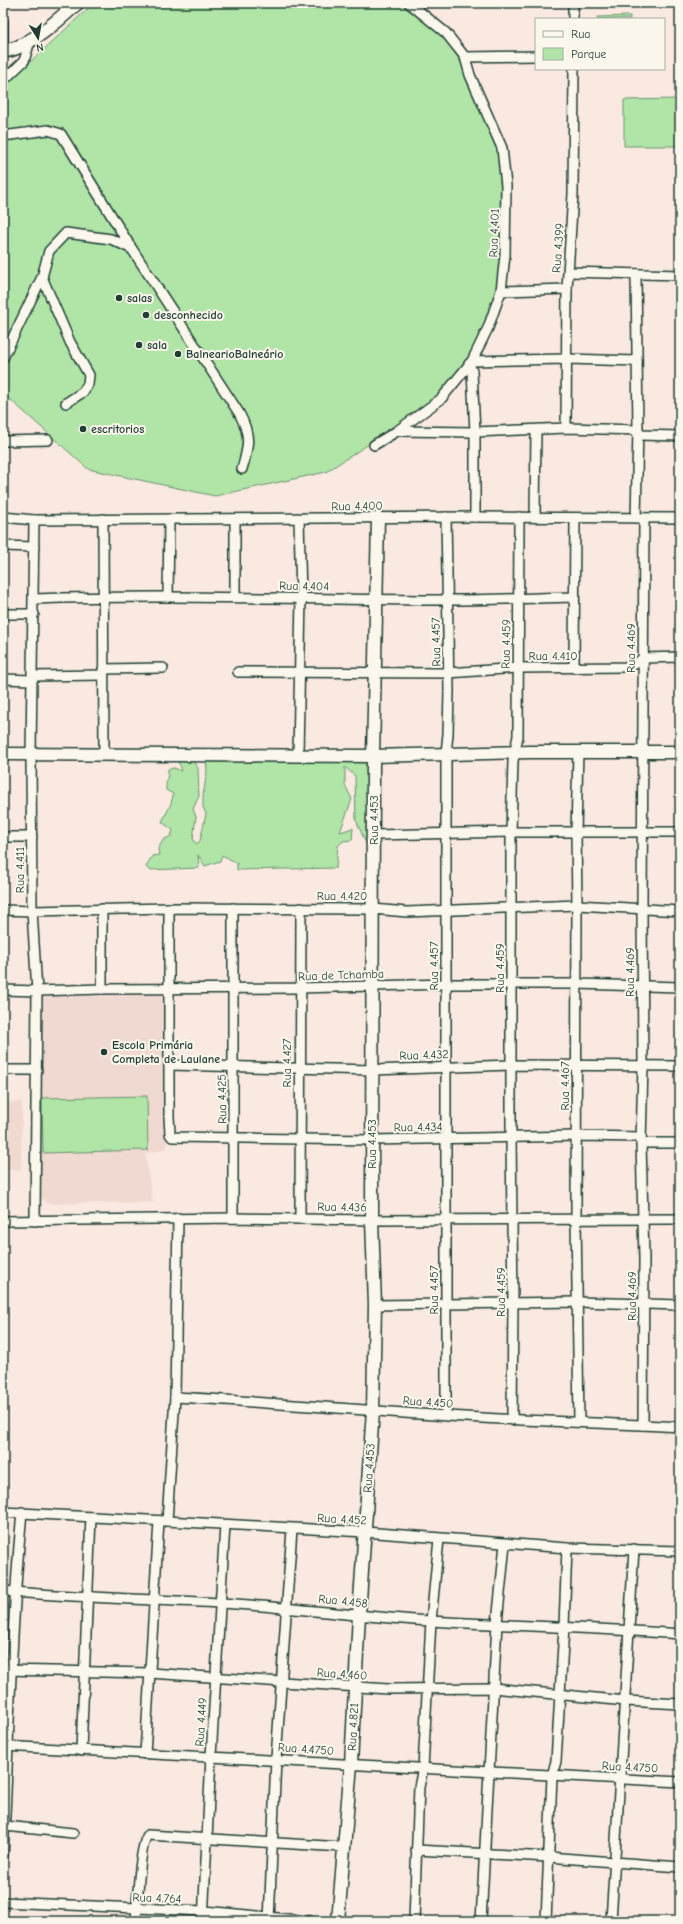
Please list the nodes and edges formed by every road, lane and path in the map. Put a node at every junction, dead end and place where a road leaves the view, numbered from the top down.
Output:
1 (409, 3) edge
2 (573, 3) edge
3 (73, 5) edge
4 (573, 18) edge
5 (3, 21) edge
6 (30, 41) junction
7 (3, 51) edge
8 (535, 56) edge
9 (465, 57) junction
10 (574, 70) edge
11 (3, 81) edge
12 (3, 136) edge
13 (132, 249) junction
14 (569, 272) junction
15 (636, 274) junction
16 (680, 275) edge
17 (42, 277) junction
18 (567, 289) junction
19 (501, 291) junction
20 (3, 358) edge
21 (567, 359) junction
22 (637, 361) junction
23 (470, 362) junction
24 (66, 403) dead end
25 (566, 428) junction
26 (536, 430) junction
27 (397, 431) junction
28 (475, 432) junction
29 (638, 433) junction
30 (680, 436) edge
31 (48, 440) dead end
32 (3, 441) edge
33 (374, 445) dead end
34 (242, 468) dead end
35 (3, 517) edge
36 (446, 517) junction
37 (475, 517) junction
38 (519, 517) junction
39 (535, 517) junction
40 (378, 518) junction
41 (575, 518) junction
42 (640, 518) junction
43 (680, 518) edge
44 (103, 519) junction
45 (169, 519) junction
46 (235, 519) junction
47 (299, 519) junction
48 (34, 520) junction
49 (3, 546) edge
50 (34, 547) junction
51 (104, 597) junction
52 (168, 597) junction
53 (235, 597) junction
54 (574, 597) junction
55 (301, 598) junction
56 (519, 598) junction
57 (34, 599) junction
58 (375, 599) junction
59 (447, 600) junction
60 (3, 614) edge
61 (34, 614) junction
62 (680, 657) edge
63 (643, 658) junction
64 (163, 668) dead end
65 (518, 668) junction
66 (574, 668) junction
67 (103, 672) junction
68 (238, 672) dead end
69 (300, 672) junction
70 (375, 672) junction
71 (448, 673) junction
72 (32, 678) junction
73 (3, 679) edge
74 (578, 751) junction
75 (514, 752) junction
76 (643, 752) junction
77 (680, 752) edge
78 (31, 753) junction
79 (104, 753) junction
80 (446, 753) junction
81 (3, 754) edge
82 (298, 756) junction
83 (373, 756) junction
84 (510, 832) junction
85 (680, 832) edge
86 (576, 833) junction
87 (446, 834) junction
88 (643, 834) junction
89 (374, 835) junction
90 (3, 837) edge
91 (32, 837) junction
92 (578, 905) junction
93 (512, 907) junction
94 (169, 908) junction
95 (234, 908) junction
96 (301, 908) junction
97 (373, 908) junction
98 (102, 909) junction
99 (642, 909) junction
100 (3, 910) edge
101 (32, 911) junction
102 (446, 911) junction
103 (680, 911) edge
104 (446, 984) junction
105 (512, 984) junction
106 (576, 984) junction
107 (372, 986) junction
108 (642, 986) junction
109 (680, 987) edge
110 (168, 988) junction
111 (234, 988) junction
112 (299, 988) junction
113 (102, 989) junction
114 (3, 990) edge
115 (37, 991) junction
116 (169, 1065) junction
117 (511, 1065) junction
118 (576, 1065) junction
119 (643, 1065) junction
120 (233, 1066) junction
121 (446, 1066) junction
122 (680, 1066) edge
123 (299, 1068) junction
124 (3, 1070) edge
125 (37, 1070) junction
126 (373, 1070) junction
127 (577, 1136) junction
128 (234, 1137) junction
129 (299, 1138) junction
130 (511, 1138) junction
131 (446, 1139) junction
132 (372, 1140) junction
133 (641, 1140) junction
134 (680, 1143) edge
135 (178, 1218) junction
136 (233, 1218) junction
137 (576, 1218) junction
138 (300, 1219) junction
139 (445, 1219) junction
140 (512, 1219) junction
141 (680, 1219) edge
142 (3, 1220) edge
143 (372, 1220) junction
144 (644, 1220) junction
145 (35, 1221) junction
146 (513, 1302) junction
147 (578, 1302) junction
148 (644, 1302) junction
149 (446, 1304) junction
150 (680, 1305) edge
151 (375, 1306) junction
152 (175, 1397) junction
153 (373, 1410) junction
154 (446, 1416) junction
155 (512, 1420) junction
156 (579, 1421) junction
157 (643, 1425) junction
158 (680, 1427) edge
159 (3, 1512) edge
160 (22, 1512) junction
161 (92, 1517) junction
162 (163, 1521) junction
163 (225, 1525) junction
164 (292, 1529) junction
165 (365, 1532) junction
166 (438, 1539) junction
167 (505, 1544) junction
168 (567, 1548) junction
169 (634, 1549) junction
170 (680, 1551) edge
171 (3, 1591) edge
172 (16, 1592) junction
173 (88, 1598) junction
174 (155, 1600) junction
175 (220, 1603) junction
176 (286, 1607) junction
177 (359, 1615) junction
178 (431, 1621) junction
179 (497, 1623) junction
180 (564, 1627) junction
181 (629, 1630) junction
182 (680, 1634) edge
183 (7, 1670) edge
184 (84, 1671) junction
185 (150, 1674) junction
186 (216, 1677) junction
187 (282, 1682) junction
188 (355, 1688) junction
189 (493, 1688) junction
190 (428, 1689) junction
191 (560, 1695) junction
192 (626, 1701) junction
193 (680, 1704) edge
194 (6, 1746) edge
195 (80, 1751) junction
196 (145, 1754) junction
197 (211, 1757) junction
198 (276, 1759) junction
199 (351, 1764) junction
200 (423, 1768) junction
201 (488, 1771) junction
202 (552, 1776) junction
203 (620, 1778) junction
204 (680, 1782) edge
205 (5, 1826) junction
206 (73, 1833) dead end
207 (206, 1837) junction
208 (272, 1842) junction
209 (343, 1847) junction
210 (416, 1850) junction
211 (484, 1854) junction
212 (3, 1856) edge
213 (548, 1857) junction
214 (614, 1862) junction
215 (680, 1867) edge
216 (3, 1902) edge
217 (137, 1909) junction
218 (204, 1911) junction
219 (269, 1919) edge
220 (136, 1921) edge
221 (203, 1921) edge
222 (310, 1921) edge
223 (338, 1921) edge
224 (414, 1921) edge
225 (481, 1921) edge
226 (546, 1921) edge
227 (611, 1921) edge

1 - 9 street, Rua 4.401
2 - 4 street
3 - 6 main road
5 - 7 street
6 - 7 main road
6 - 11 street
8 - 9 street
9 - 19 street, Rua 4.401
10 - 14 street, Rua 4.399
12 - 13 street
13 - 17 street
13 - 34 street
14 - 15 street
14 - 18 street, Rua 4.399
15 - 16 street
15 - 22 street, Rua 4.469
17 - 20 street
17 - 24 street
18 - 19 street
18 - 21 street, Rua 4.399
19 - 23 street, Rua 4.401
21 - 22 street
21 - 23 street
21 - 25 street, Rua 4.399
22 - 29 street, Rua 4.469
23 - 27 street, Rua 4.401
23 - 28 street
25 - 26 street
25 - 29 street
26 - 28 street
26 - 39 street
27 - 28 street
27 - 33 street, Rua 4.401
28 - 37 street
29 - 30 street
29 - 42 street, Rua 4.469
31 - 32 street
35 - 48 street, Rua 4.400
36 - 37 street, Rua 4.400
36 - 40 street, Rua 4.400
36 - 59 street, Rua 4.457
37 - 38 street, Rua 4.400
38 - 39 street, Rua 4.400
38 - 56 street, Rua 4.459
39 - 41 street, Rua 4.400
40 - 47 street, Rua 4.400
40 - 58 street, Rua 4.453
41 - 42 street, Rua 4.400
41 - 54 street
42 - 43 street, Rua 4.400
42 - 63 street, Rua 4.469
44 - 45 street, Rua 4.400
44 - 48 street, Rua 4.400
44 - 51 street
45 - 46 street, Rua 4.400
45 - 52 street
46 - 47 street, Rua 4.400
46 - 53 street
47 - 55 street
48 - 50 street, Rua 4.411
49 - 50 street
50 - 57 street, Rua 4.411
51 - 52 street, Rua 4.404
51 - 57 street, Rua 4.404
51 - 67 street
52 - 53 street, Rua 4.404
53 - 55 street, Rua 4.404
54 - 56 street, Rua 4.404
54 - 66 street
55 - 58 street, Rua 4.404
55 - 69 street
56 - 59 street, Rua 4.404
56 - 65 street, Rua 4.459
57 - 61 street, Rua 4.411
58 - 59 street, Rua 4.404
58 - 70 street, Rua 4.453
59 - 71 street, Rua 4.457
60 - 61 street
61 - 72 street, Rua 4.411
62 - 63 street, Rua 4.410
63 - 66 street, Rua 4.410
63 - 76 street, Rua 4.469
64 - 67 street
65 - 66 street, Rua 4.410
65 - 71 street, Rua 4.410
65 - 75 street, Rua 4.459
67 - 72 street
67 - 79 street
68 - 69 street, Rua 4.410
69 - 70 street, Rua 4.410
69 - 82 street
70 - 71 street, Rua 4.410
70 - 83 street, Rua 4.453
71 - 80 street, Rua 4.457
72 - 73 street
72 - 78 street, Rua 4.411
74 - 75 street
74 - 76 street
74 - 86 street, Rua 4.467
75 - 80 street
75 - 84 street, Rua 4.459
76 - 77 street
76 - 88 street, Rua 4.469
78 - 79 street
78 - 81 street
78 - 91 street, Rua 4.411
79 - 82 street
80 - 83 street
80 - 87 street, Rua 4.457
82 - 83 street
83 - 89 street, Rua 4.453
84 - 86 street
84 - 87 street
84 - 93 street, Rua 4.459
85 - 88 street
86 - 88 street
86 - 92 street, Rua 4.467
87 - 89 street
87 - 102 street, Rua 4.457
88 - 99 street, Rua 4.469
89 - 97 street, Rua 4.453
90 - 91 street
91 - 101 street, Rua 4.411
92 - 93 street, Rua 4.420
92 - 99 street, Rua 4.420
92 - 106 street, Rua 4.467
93 - 102 street, Rua 4.420
93 - 105 street, Rua 4.459
94 - 95 street, Rua 4.420
94 - 98 street, Rua 4.420
94 - 110 street
95 - 96 street, Rua 4.420
95 - 111 street, Rua 4.425
96 - 97 street, Rua 4.420
96 - 112 street, Rua 4.427
97 - 102 street, Rua 4.420
97 - 107 street, Rua 4.453
98 - 101 street, Rua 4.420
98 - 113 street
99 - 103 street, Rua 4.420
99 - 108 street, Rua 4.469
100 - 101 street, Rua 4.420
101 - 115 street, Rua 4.411
102 - 104 street, Rua 4.457
104 - 105 street, Rua de Tchamba
104 - 107 street, Rua de Tchamba
104 - 121 street, Rua 4.457
105 - 106 street, Rua de Tchamba
105 - 117 street, Rua 4.459
106 - 108 street, Rua de Tchamba
106 - 118 street, Rua 4.467
107 - 112 street, Rua de Tchamba
107 - 126 street, Rua 4.453
108 - 109 street, Rua de Tchamba
108 - 119 street, Rua 4.469
110 - 111 street, Rua de Tchamba
110 - 113 street, Rua de Tchamba
110 - 116 street
111 - 112 street, Rua de Tchamba
111 - 120 street, Rua 4.425
112 - 123 street, Rua 4.427
113 - 115 street, Rua de Tchamba
114 - 115 street, Rua de Tchamba
115 - 125 street, Rua 4.411
116 - 120 street, Rua 4.432
116 - 128 street, Rua 4.434
117 - 118 street, Rua 4.432
117 - 121 street, Rua 4.432
117 - 130 street, Rua 4.459
118 - 119 street, Rua 4.432
118 - 127 street, Rua 4.467
119 - 122 street, Rua 4.432
119 - 133 street, Rua 4.469
120 - 123 street, Rua 4.432
120 - 128 street, Rua 4.425
121 - 126 street, Rua 4.432
121 - 131 street, Rua 4.457
123 - 126 street, Rua 4.432
123 - 129 street, Rua 4.427
124 - 125 street
125 - 145 street, Rua 4.411
126 - 132 street, Rua 4.453
127 - 130 street, Rua 4.434
127 - 133 street, Rua 4.434
127 - 137 street, Rua 4.467
128 - 129 street, Rua 4.434
128 - 136 street, Rua 4.425
129 - 132 street, Rua 4.434
129 - 138 street, Rua 4.427
130 - 131 street, Rua 4.434
130 - 140 street, Rua 4.459
131 - 132 street, Rua 4.434
131 - 139 street, Rua 4.457
132 - 143 street, Rua 4.453
133 - 134 street, Rua 4.434
133 - 144 street, Rua 4.469
135 - 136 street, Rua 4.436
135 - 145 street, Rua 4.436
135 - 152 street
136 - 138 street, Rua 4.436
137 - 140 street, Rua 4.436
137 - 144 street, Rua 4.436
137 - 147 street, Rua 4.467
138 - 143 street, Rua 4.436
139 - 140 street, Rua 4.436
139 - 143 street, Rua 4.436
139 - 149 street, Rua 4.457
140 - 146 street, Rua 4.459
141 - 144 street, Rua 4.436
142 - 145 street, Rua 4.436
143 - 151 street, Rua 4.453
144 - 148 street, Rua 4.469
146 - 147 street
146 - 149 street
146 - 155 street, Rua 4.459
147 - 148 street
147 - 156 street, Rua 4.467
148 - 150 street
148 - 157 street, Rua 4.469
149 - 151 street
149 - 154 street, Rua 4.457
151 - 153 street, Rua 4.453
152 - 153 street, Rua 4.450
152 - 162 street
153 - 154 street, Rua 4.450
153 - 165 street, Rua 4.453
154 - 155 street, Rua 4.450
155 - 156 street, Rua 4.450
156 - 157 street, Rua 4.450
157 - 158 street, Rua 4.450
159 - 160 street, Rua 4.452
160 - 161 street, Rua 4.452
160 - 172 street
161 - 162 street, Rua 4.452
161 - 173 street
162 - 163 street, Rua 4.452
162 - 174 street
163 - 164 street, Rua 4.452
163 - 175 street, Rua 4.449
164 - 165 street, Rua 4.452
164 - 176 street
165 - 166 street, Rua 4.452
165 - 177 street, Rua 4.821
166 - 167 street, Rua 4.452
166 - 178 street
167 - 168 street, Rua 4.452
167 - 179 street
168 - 169 street, Rua 4.452
168 - 180 street
169 - 170 street, Rua 4.452
169 - 181 street
171 - 172 street, Rua 4.458
172 - 173 street, Rua 4.458
172 - 183 street
173 - 174 street, Rua 4.458
173 - 184 street
174 - 175 street, Rua 4.458
174 - 185 street
175 - 176 street, Rua 4.458
175 - 186 street, Rua 4.449
176 - 177 street, Rua 4.458
176 - 187 street
177 - 178 street, Rua 4.458
177 - 188 street, Rua 4.821
178 - 179 street, Rua 4.458
178 - 190 street
179 - 180 street, Rua 4.458
179 - 189 street
180 - 181 street, Rua 4.458
180 - 191 street
181 - 182 street, Rua 4.458
181 - 192 street
183 - 184 street, Rua 4.460
183 - 194 street
184 - 185 street, Rua 4.460
184 - 195 street
185 - 186 street, Rua 4.460
185 - 196 street
186 - 187 street, Rua 4.460
186 - 197 street, Rua 4.449
187 - 188 street, Rua 4.460
187 - 198 street
188 - 190 street, Rua 4.460
188 - 199 street, Rua 4.821
189 - 190 street, Rua 4.460
189 - 191 street, Rua 4.460
189 - 201 street
190 - 200 street
191 - 192 street, Rua 4.460
191 - 202 street
192 - 193 street, Rua 4.460
192 - 203 street
194 - 195 street, Rua 4.4750
194 - 205 street
195 - 196 street, Rua 4.4750
196 - 197 street, Rua 4.4750
197 - 198 street, Rua 4.4750
197 - 207 street, Rua 4.449
198 - 199 street, Rua 4.4750
198 - 208 street
199 - 200 street, Rua 4.4750
199 - 209 street, Rua 4.821
200 - 201 street, Rua 4.4750
200 - 210 street
201 - 202 street, Rua 4.4750
201 - 211 street
202 - 203 street, Rua 4.4750
202 - 213 street
203 - 204 street, Rua 4.4750
203 - 214 street
205 - 206 street
205 - 212 street
207 - 208 street
207 - 217 street
207 - 218 street, Rua 4.449
208 - 209 street
208 - 219 street
209 - 223 street, Rua 4.821
210 - 211 street
210 - 224 street
211 - 213 street
211 - 225 street
213 - 214 street
213 - 226 street
214 - 215 street
214 - 227 street
216 - 217 street, Rua 4.764
217 - 218 street, Rua 4.764
217 - 220 street
218 - 219 street, Rua 4.764
218 - 221 street, Rua 4.449
219 - 222 street, Rua 4.764

